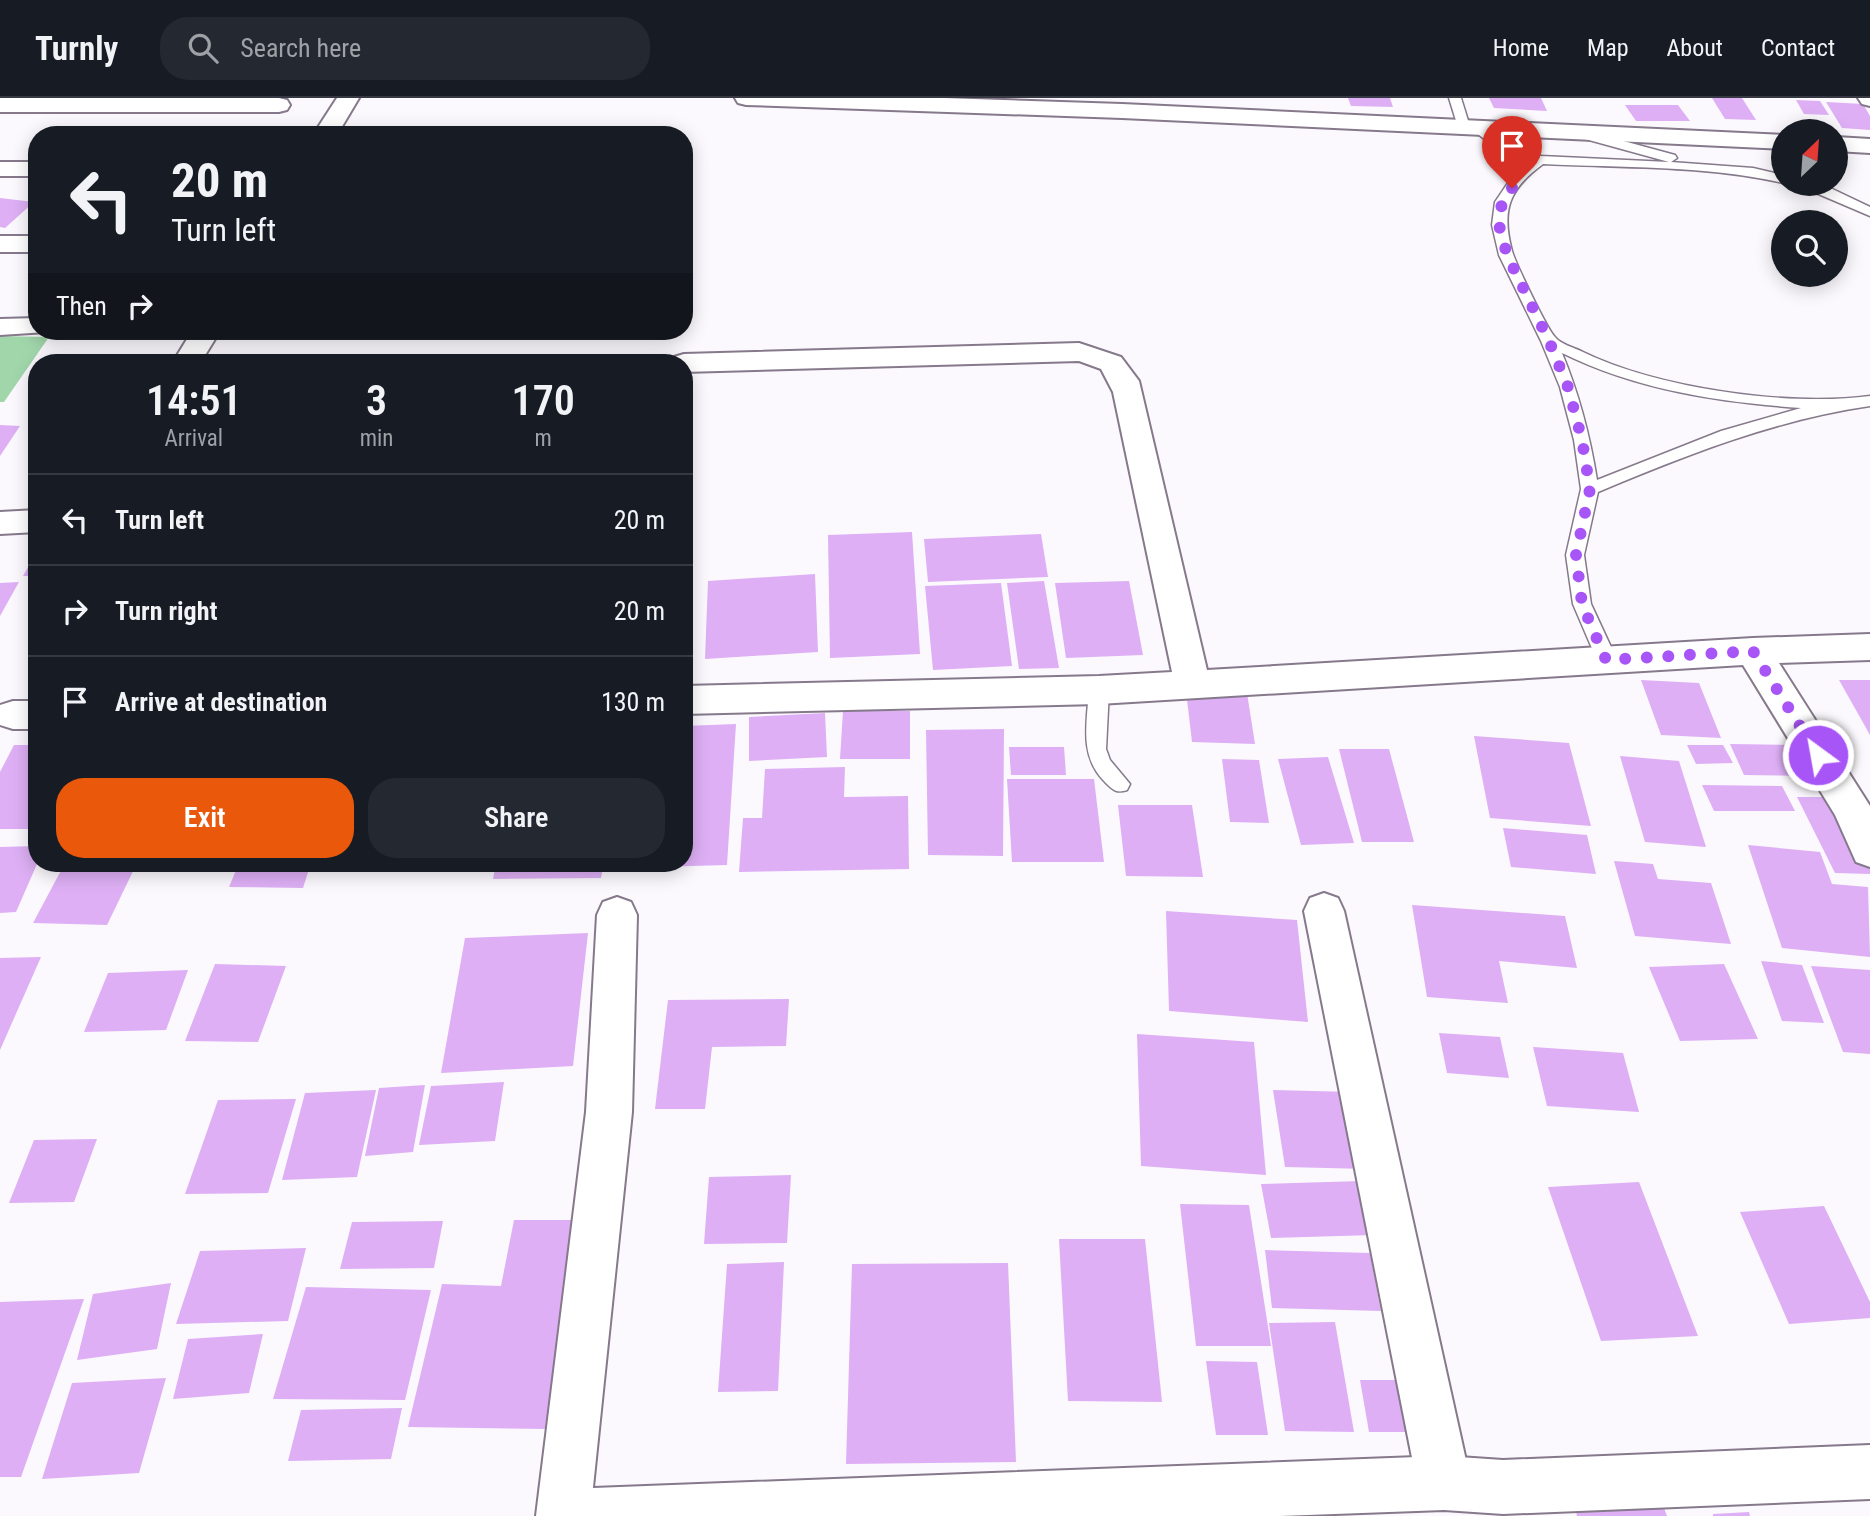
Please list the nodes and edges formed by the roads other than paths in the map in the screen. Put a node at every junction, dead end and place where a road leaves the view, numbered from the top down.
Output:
1 (348, 98) edge
2 (746, 98) edge
3 (1455, 98) edge
4 (279, 105) dead end
5 (5, 110) edge
6 (331, 126) edge
7 (1472, 128) junction
8 (1579, 132) junction
9 (1771, 141) edge
10 (1848, 145) edge
11 (1870, 146) edge
12 (1540, 160) junction
13 (1702, 167) junction
14 (0, 169) edge
15 (28, 169) edge
16 (1771, 176) edge
17 (1836, 196) edge
18 (1870, 212) edge
19 (0, 244) edge
20 (28, 244) edge
21 (28, 326) edge
22 (0, 327) edge
23 (1549, 341) junction
24 (693, 363) edge
25 (1870, 401) edge
26 (1835, 405) junction
27 (1590, 489) junction
28 (28, 522) edge
29 (0, 523) edge
30 (1870, 647) edge
31 (1753, 651) junction
32 (1606, 660) junction
33 (1192, 684) junction
34 (1099, 690) junction
35 (693, 700) edge
36 (1120, 784) dead end
37 (1870, 850) edge
38 (1324, 911) dead end
39 (617, 915) dead end
40 (1870, 1472) edge
41 (1444, 1483) junction
42 (565, 1516) edge

1 - 6 street
2 - 7 street
3 - 7 lane
4 - 5 street
7 - 8 street
7 - 12 lane
8 - 9 street
8 - 13 lane
10 - 11 street
12 - 13 lane
12 - 23 lane
13 - 16 lane
14 - 15 street
17 - 18 lane
19 - 20 street
21 - 22 street
23 - 26 lane
23 - 27 lane
24 - 33 street
25 - 26 lane
26 - 27 lane
27 - 32 lane
28 - 29 street
30 - 31 street
31 - 32 street
31 - 37 street
32 - 33 street
33 - 34 street
34 - 35 street
34 - 36 lane
38 - 41 street
39 - 42 street
40 - 41 street
41 - 42 street

